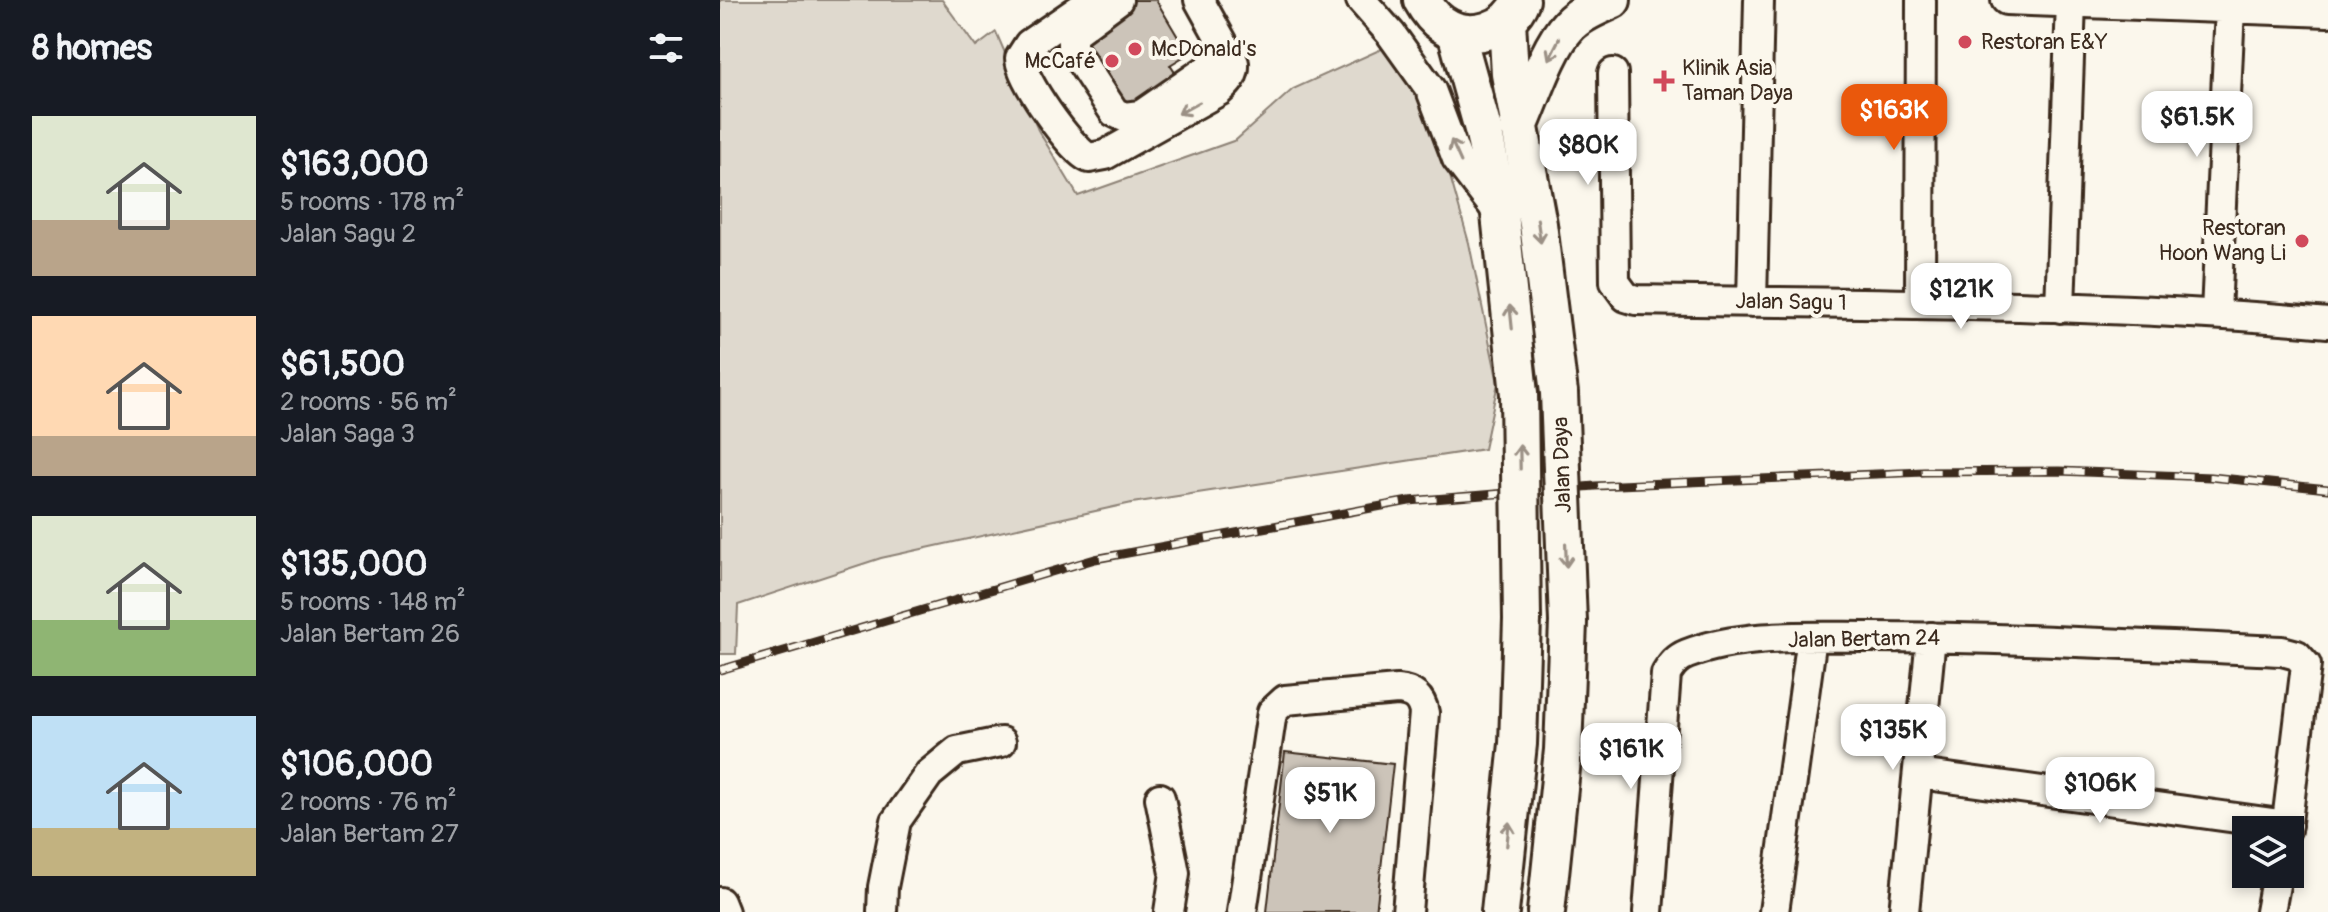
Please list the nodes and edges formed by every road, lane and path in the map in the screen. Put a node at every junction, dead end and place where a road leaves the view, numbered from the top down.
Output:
1 (1093, 0) edge
2 (1118, 0) edge
3 (1199, 0) edge
4 (1361, 0) edge
5 (1612, 0) edge
6 (1759, 0) edge
7 (1921, 0) edge
8 (2006, 0) edge
9 (2071, 2) junction
10 (1522, 7) edge
11 (2230, 8) junction
12 (1427, 11) edge
13 (2328, 12) edge
14 (1228, 55) junction
15 (1613, 73) dead end
16 (1519, 127) junction
17 (1500, 214) junction
18 (1752, 302) junction
19 (1920, 304) junction
20 (2060, 308) junction
21 (2216, 313) junction
22 (2328, 323) edge
23 (1812, 637) junction
24 (1931, 637) junction
25 (1001, 742) dead end
26 (1919, 774) junction
27 (1160, 798) dead end
28 (2288, 816) edge
29 (2232, 819) edge
30 (2274, 888) edge
31 (720, 902) edge
32 (724, 912) edge
33 (882, 912) edge
34 (1169, 912) edge
35 (1242, 912) edge
36 (1407, 912) edge
37 (1500, 912) edge
38 (1546, 912) edge
39 (1648, 912) edge
40 (1774, 912) edge
41 (1904, 912) edge
42 (2270, 912) edge

14 -> 1 street
2 - 14 street
3 - 14 street
17 -> 4 street
5 -> 16 main road
6 - 18 street
7 - 19 street
8 - 9 street
9 - 11 street
9 - 20 street
10 - 12 main road
10 - 16 main road, Jalan Daya
11 - 13 street
11 - 21 street
12 - 17 main road, Jalan Daya
15 - 18 street, Jalan Sagu 1
16 -> 38 main road, Jalan Daya, bridge
37 -> 17 main road, Jalan Daya, bridge
18 - 19 street, Jalan Sagu 1
19 - 20 street, Jalan Sagu 1
20 - 21 street, Jalan Sagu 1
21 - 22 street, Jalan Sagu 1
23 - 24 street, Jalan Bertam 24
23 - 39 street, Jalan Bertam 24
23 - 40 street
24 - 26 street
24 - 28 street, Jalan Bertam 24
25 - 33 street
26 - 29 street
26 - 41 street
27 - 34 street
30 - 42 street
31 - 32 street
35 - 36 street

